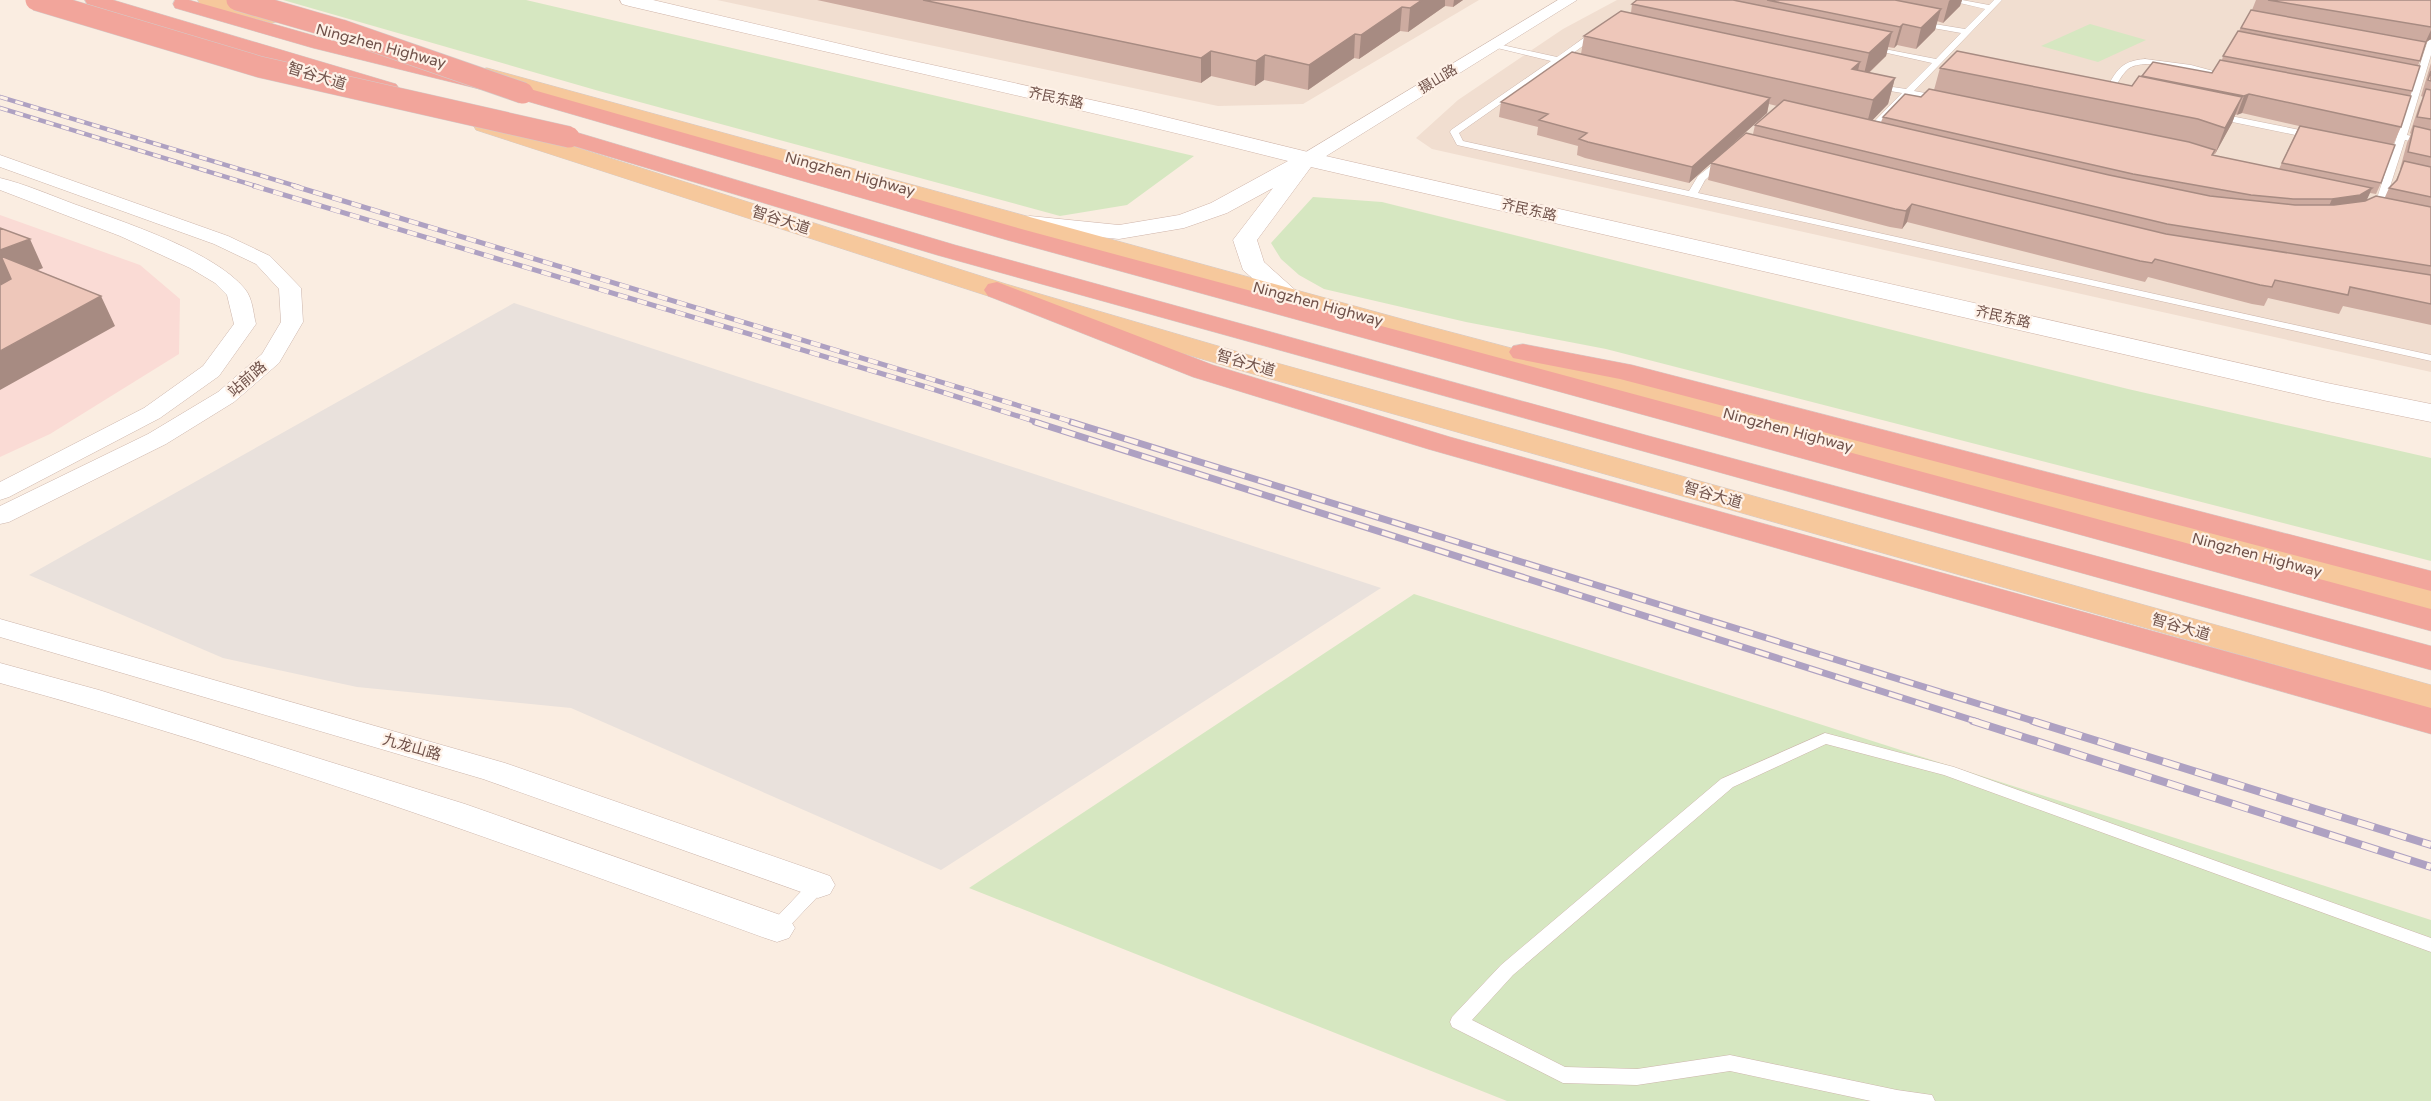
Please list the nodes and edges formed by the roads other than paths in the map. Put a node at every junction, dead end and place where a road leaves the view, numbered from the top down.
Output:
1 (36, 0) edge
2 (69, 0) edge
3 (94, 0) edge
4 (168, 0) edge
5 (207, 0) edge
6 (237, 0) edge
7 (629, 0) edge
8 (1569, 0) edge
9 (1951, 0) edge
10 (1998, 0) edge
11 (1991, 8) junction
12 (1912, 21) edge
13 (1606, 27) edge
14 (1967, 32) junction
15 (1496, 45) junction
16 (2430, 45) edge
17 (1858, 46) edge
18 (2418, 46) edge
19 (1558, 60) junction
20 (1570, 62) edge
21 (1938, 62) junction
22 (2427, 68) edge
23 (2409, 75) edge
24 (2421, 77) junction
25 (2239, 78) edge
26 (1865, 84) edge
27 (1909, 92) junction
28 (523, 93) junction
29 (2119, 96) edge
30 (1944, 99) edge
31 (2398, 109) edge
32 (2410, 111) junction
33 (2211, 115) edge
34 (1858, 130) edge
35 (1869, 132) junction
36 (1880, 135) edge
37 (569, 137) junction
38 (2402, 137) junction
39 (2327, 138) edge
40 (2431, 143) edge
41 (2385, 150) edge
42 (1732, 151) edge
43 (2397, 152) junction
44 (1308, 159) junction
45 (0, 161) edge
46 (0, 184) edge
47 (1692, 194) junction
48 (2356, 213) edge
49 (1030, 223) junction
50 (997, 290) junction
51 (1290, 297) junction
52 (1410, 330) junction
53 (2431, 358) edge
54 (2431, 412) edge
55 (0, 492) edge
56 (0, 516) edge
57 (2431, 581) edge
58 (2431, 601) edge
59 (2431, 620) edge
60 (0, 628) edge
61 (2431, 658) edge
62 (0, 673) edge
63 (2431, 697) edge
64 (2431, 721) edge
65 (818, 885) joint
66 (777, 928) joint
67 (2431, 945) edge
68 (1925, 1101) edge

1 - 37 highway, bridge
2 - 50 main road, 智谷大道
3 - 37 highway, 智谷大道, bridge
4 - 28 highway, bridge
5 - 49 main road, Ningzhen Highway
6 - 28 highway, bridge
7 - 44 street, 齐民东路
8 - 15 street, 摄山路
9 - 11 lane
10 - 11 lane
11 - 14 lane
12 - 14 lane
13 - 19 lane
14 - 21 lane
15 - 19 lane
15 - 44 street, 摄山路
16 - 18 lane
16 - 22 lane
17 - 21 lane
19 - 20 lane
19 - 47 lane
21 - 27 lane
22 - 24 lane
23 - 24 lane
24 - 32 lane
25 - 29 lane
26 - 27 lane
27 - 30 lane
27 - 35 lane
28 - 59 highway
31 - 32 lane
32 - 38 lane
33 - 39 lane
34 - 35 lane
35 - 36 lane
37 - 61 highway, 智谷大道
38 - 40 lane
38 - 43 lane
41 - 43 lane
42 - 47 lane
43 - 48 lane
44 - 49 street
44 - 51 street
44 - 54 street, 齐民东路
45 - 56 street, 站前路
46 - 55 street, 站前路
47 - 53 lane
49 - 51 main road, Ningzhen Highway
50 - 63 main road, 智谷大道
50 - 64 highway
51 - 52 main road, Ningzhen Highway
52 - 57 highway
52 - 58 main road, Ningzhen Highway
60 - 65 street, 九龙山路
62 - 66 street
65 - 66 lane
67 - 68 lane

